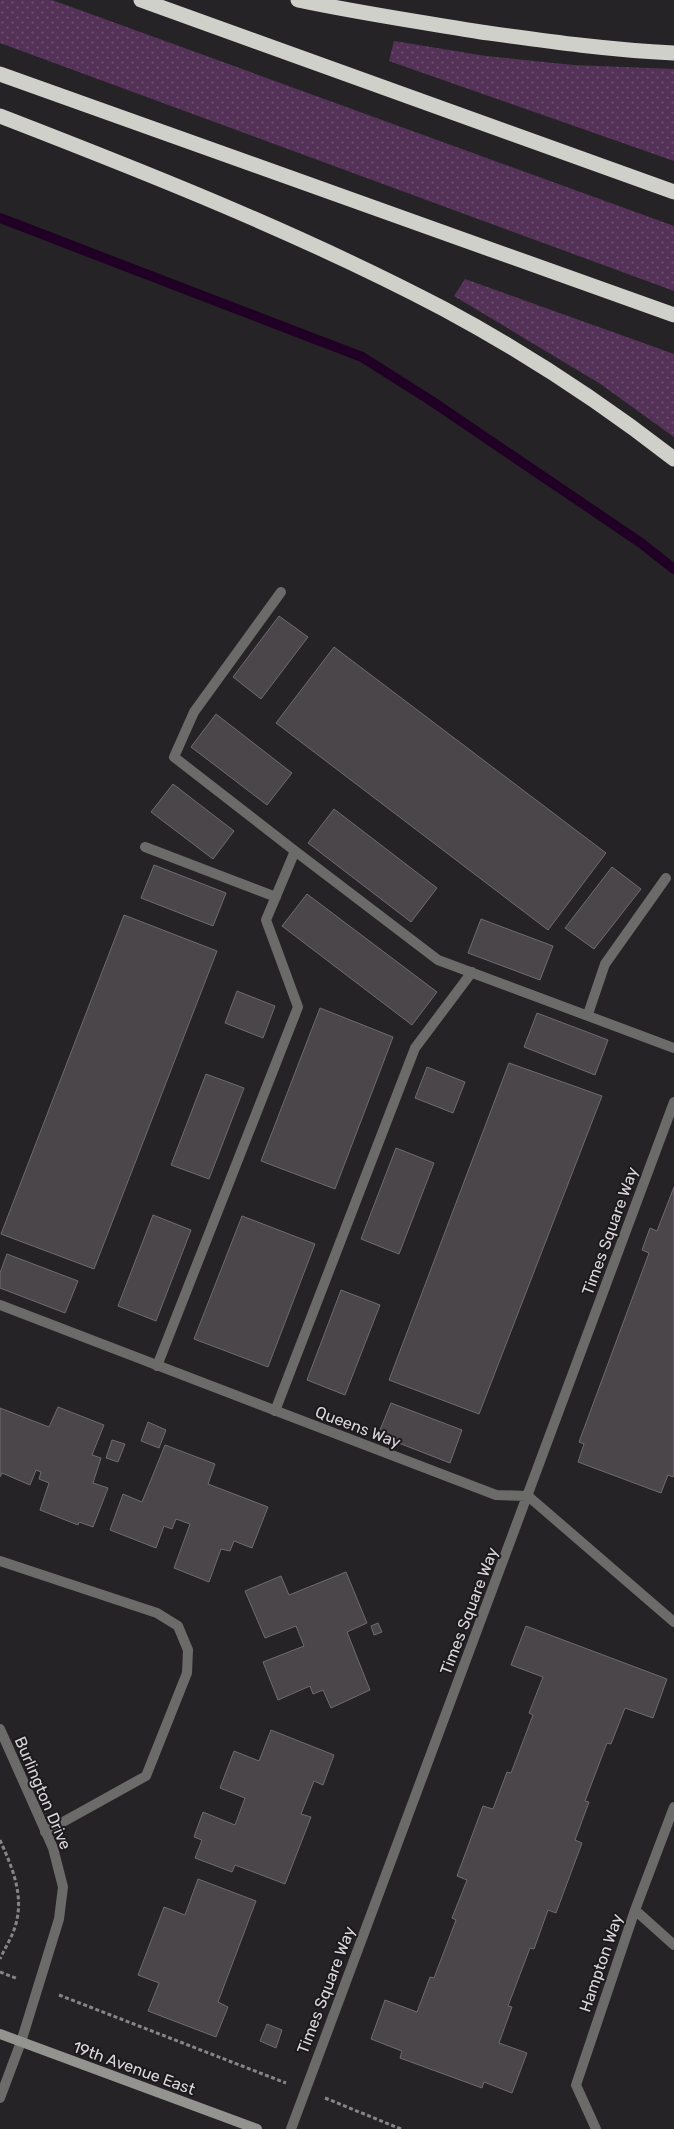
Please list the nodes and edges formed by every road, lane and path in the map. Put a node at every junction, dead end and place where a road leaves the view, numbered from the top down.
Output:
1 (141, 0) edge
2 (298, 0) edge
3 (674, 53) edge
4 (0, 74) edge
5 (0, 116) edge
6 (674, 192) edge
7 (674, 315) edge
8 (674, 459) edge
9 (281, 592) dead end
10 (146, 848) dead end
11 (295, 851) junction
12 (666, 878) dead end
13 (276, 897) junction
14 (472, 972) junction
15 (588, 1014) junction
16 (674, 1048) edge
17 (674, 1102) edge
18 (0, 1305) edge
19 (157, 1366) junction
20 (275, 1411) junction
21 (528, 1496) junction
22 (0, 1561) edge
23 (674, 1622) edge
24 (0, 1729) edge
25 (674, 1807) edge
26 (45, 1832) junction
27 (0, 1840) edge
28 (635, 1910) junction
29 (674, 1945) edge
30 (0, 1959) edge
31 (0, 1972) edge
32 (38, 1987) junction
33 (0, 2034) edge
34 (21, 2042) junction
35 (304, 2090) junction
36 (0, 2098) edge
37 (257, 2129) edge
38 (291, 2129) edge
39 (401, 2129) edge
40 (596, 2129) edge

1 - 6 highway
2 - 3 highway
4 - 7 highway
5 - 8 highway
9 - 11 street
10 - 13 street
11 - 13 street
11 - 14 street
12 - 15 street
13 - 19 street
14 - 15 street
14 - 20 street
15 - 16 street
17 - 21 street, Times Square Way
18 - 19 street, Queens Way
19 - 20 street, Queens Way
20 - 21 street, Queens Way
21 - 23 street
21 - 35 street, Times Square Way
22 - 26 street
24 - 26 street, Burlington Drive
25 - 28 street, Hampton Way
26 - 32 street, Burlington Drive
27 - 30 path
28 - 29 street
28 - 40 street, Hampton Way
31 - 32 path
32 - 34 street, Burlington Drive
32 - 35 path
33 - 34 street, 19th Avenue East
34 - 36 street, Burlington Drive
34 - 37 street, 19th Avenue East
35 - 38 street, Times Square Way
35 - 39 path

